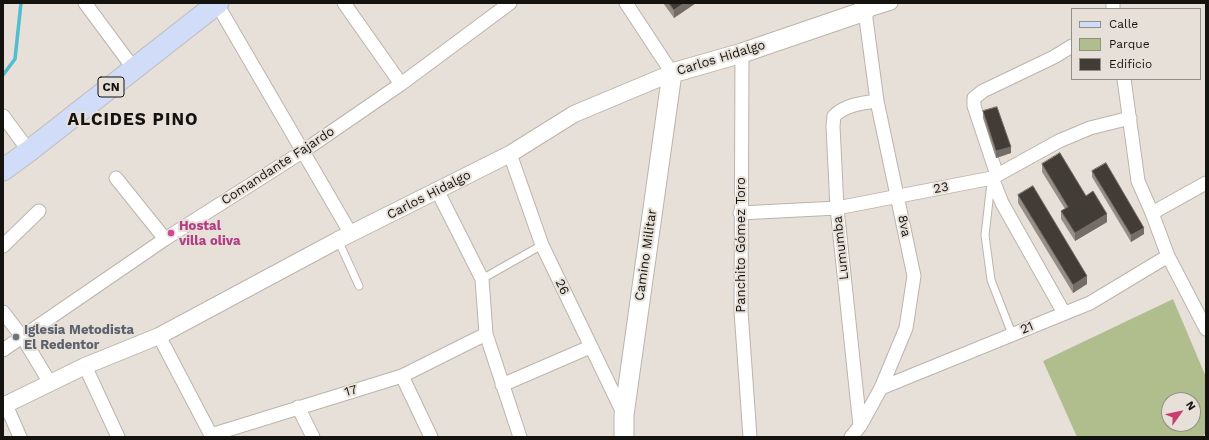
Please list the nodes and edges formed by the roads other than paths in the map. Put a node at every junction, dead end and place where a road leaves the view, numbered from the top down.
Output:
1 (85, 3) edge
2 (217, 3) edge
3 (344, 3) edge
4 (510, 3) edge
5 (626, 3) edge
6 (891, 3) edge
7 (864, 7) edge
8 (1071, 47) edge
9 (742, 53) junction
10 (134, 69) junction
11 (672, 73) junction
12 (1124, 80) edge
13 (401, 84) junction
14 (877, 101) junction
15 (3, 116) edge
16 (1130, 118) junction
17 (29, 151) junction
18 (302, 152) junction
19 (510, 154) junction
20 (3, 170) edge
21 (994, 177) junction
22 (116, 178) dead end
23 (1206, 183) edge
24 (437, 190) junction
25 (898, 197) junction
26 (837, 208) junction
27 (38, 211) dead end
28 (740, 213) junction
29 (1152, 213) junction
30 (344, 237) junction
31 (165, 239) junction
32 (542, 245) junction
33 (3, 246) edge
34 (1168, 256) junction
35 (482, 279) junction
36 (359, 286) dead end
37 (3, 312) edge
38 (1064, 313) junction
39 (1206, 329) edge
40 (486, 334) junction
41 (1012, 334) junction
42 (159, 336) junction
43 (23, 338) junction
44 (590, 347) junction
45 (3, 350) edge
46 (85, 366) junction
47 (402, 376) junction
48 (50, 383) junction
49 (502, 385) junction
50 (881, 388) junction
51 (4, 406) edge
52 (298, 407) junction
53 (624, 415) junction
54 (860, 426) junction
55 (211, 436) edge
56 (20, 437) edge
57 (118, 437) edge
58 (313, 437) edge
59 (431, 437) edge
60 (520, 437) edge
61 (624, 437) edge
62 (750, 437) edge
63 (851, 437) edge

1 - 10 street
2 - 10 main road, CN
2 - 18 street
3 - 13 street
4 - 13 street, Comandante Fajardo
5 - 11 street
6 - 7 street
7 - 9 main road, Carlos Hidalgo
7 - 14 street, 8va
8 - 21 street
9 - 11 main road, Carlos Hidalgo
9 - 28 street, Panchito Gómez Toro
10 - 17 main road, CN
11 - 19 street, Carlos Hidalgo
11 - 53 main road, Camino Militar
12 - 16 street
13 - 18 street, Comandante Fajardo
14 - 25 street, 8va
14 - 26 street, Lumumba
15 - 17 street
16 - 21 street, 23
16 - 29 street
17 - 20 main road, CN
18 - 30 street
18 - 31 street, Comandante Fajardo
19 - 24 street, Carlos Hidalgo
19 - 32 street, 26
21 - 25 street, 23
21 - 38 street
21 - 41 lane
22 - 31 street
23 - 29 street
24 - 30 street, Carlos Hidalgo
24 - 35 street
25 - 26 street, 23
25 - 50 street, 8va
26 - 28 street, 23
26 - 54 street, Lumumba
27 - 33 street
28 - 62 street, Panchito Gómez Toro
29 - 34 street
30 - 36 lane
30 - 42 street, Carlos Hidalgo
31 - 43 street, Comandante Fajardo
32 - 35 lane
32 - 44 street, 26
34 - 38 street, 21
34 - 39 street
35 - 40 street
37 - 43 street
38 - 41 street, 21
40 - 47 street, 17
40 - 49 street
41 - 50 street, 21
42 - 46 street, Carlos Hidalgo
42 - 55 street
43 - 45 street, Comandante Fajardo
43 - 48 street
44 - 49 street
44 - 53 street, 26
46 - 48 street, Carlos Hidalgo
46 - 57 street
47 - 52 street, 17
47 - 59 street
48 - 51 street, Carlos Hidalgo
49 - 60 street
50 - 54 street, 8va
51 - 56 street
52 - 55 street, 17
52 - 58 street
53 - 61 main road, Camino Militar
54 - 63 street, 8va

